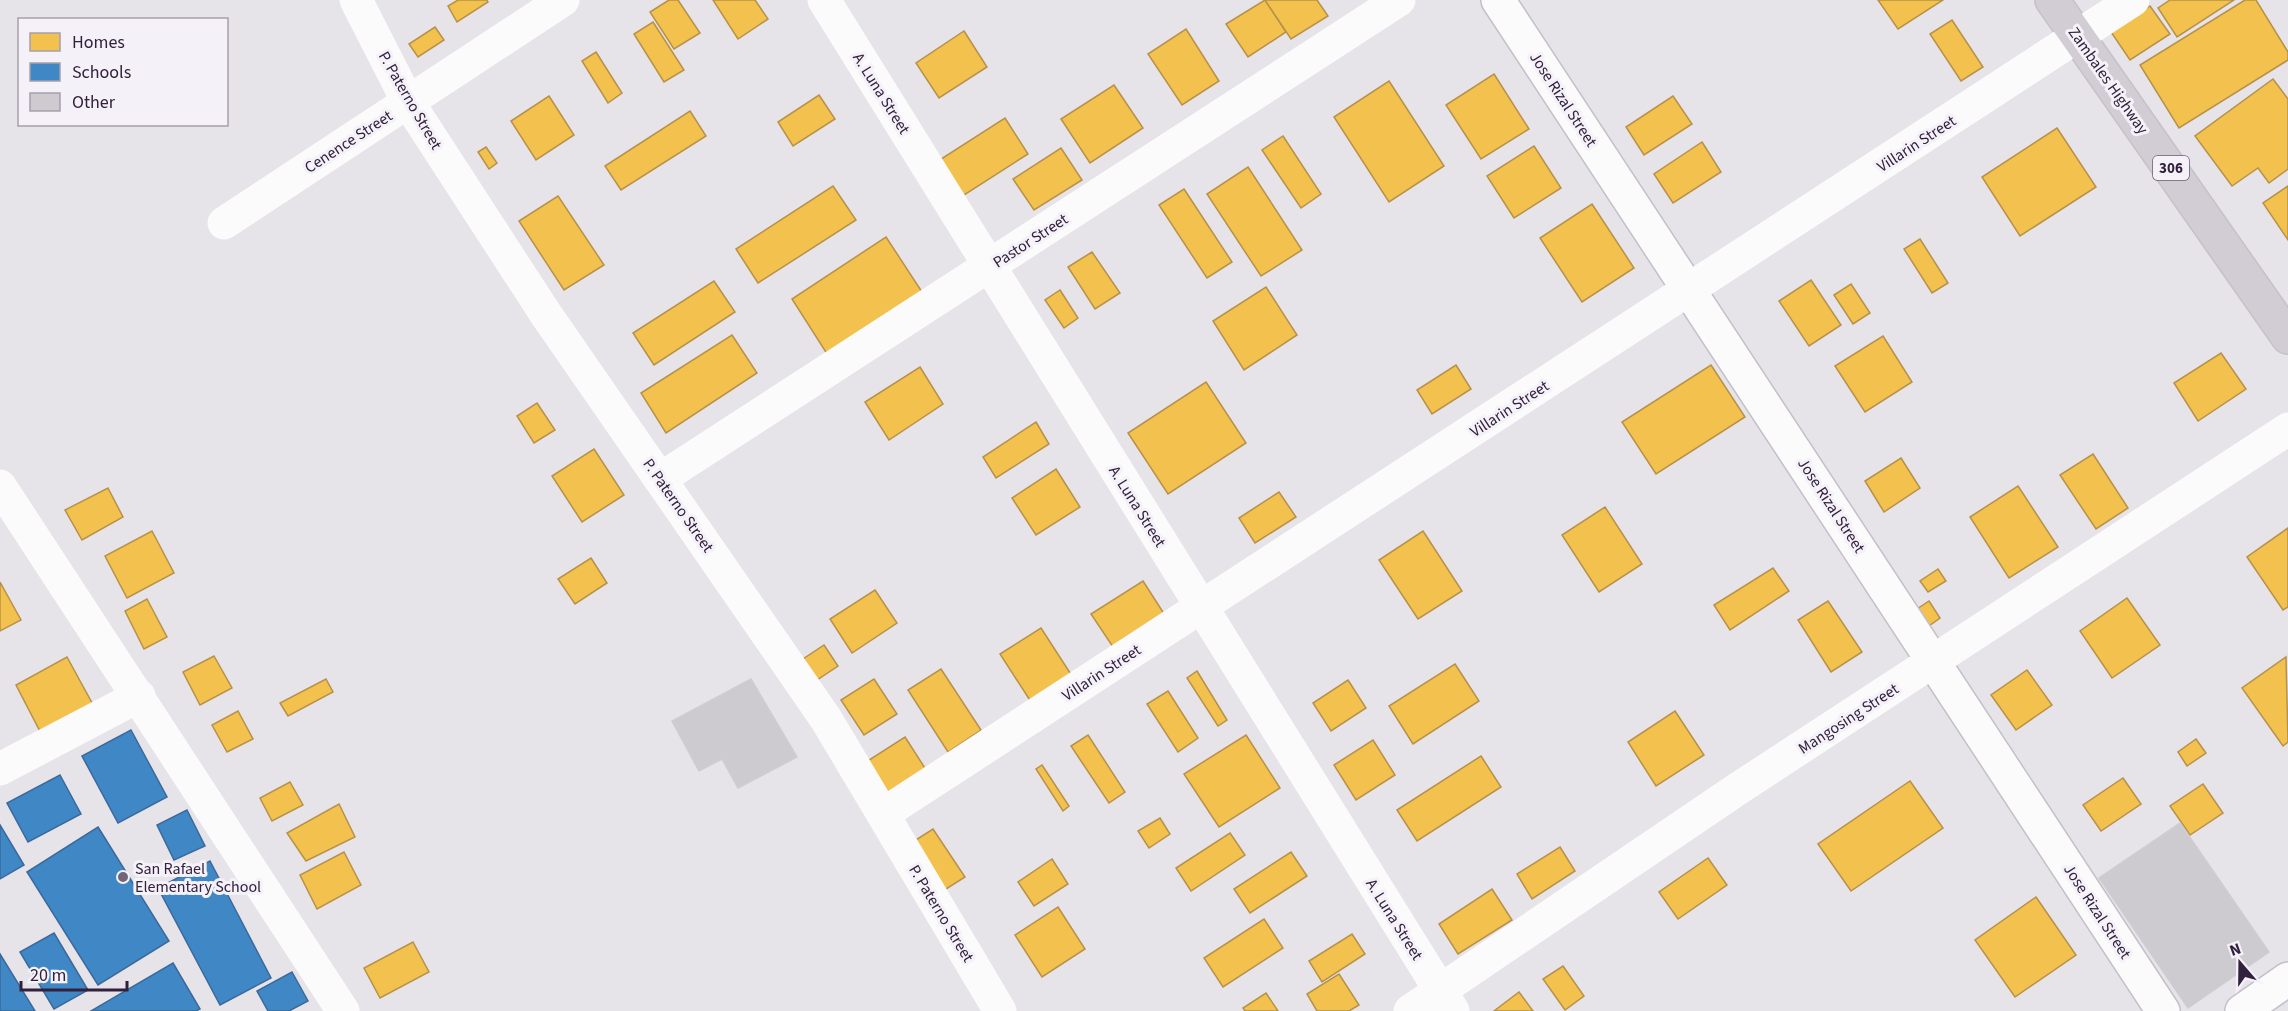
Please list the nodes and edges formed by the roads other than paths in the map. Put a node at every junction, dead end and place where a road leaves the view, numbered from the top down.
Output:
1 (356, 0) edge
2 (563, 0) edge
3 (824, 0) edge
4 (1399, 0) edge
5 (1498, 0) edge
6 (2052, 0) edge
7 (2133, 0) edge
8 (2079, 37) junction
9 (408, 102) junction
10 (224, 223) dead end
11 (989, 266) junction
12 (1690, 290) junction
13 (2288, 337) edge
14 (2288, 429) edge
15 (660, 479) junction
16 (0, 486) edge
17 (1201, 607) junction
18 (1935, 662) junction
19 (139, 696) junction
20 (0, 770) edge
21 (883, 814) junction
22 (2288, 979) edge
23 (1446, 1001) edge
24 (343, 1011) edge
25 (1000, 1011) edge
26 (1410, 1011) edge
27 (2163, 1011) edge
28 (2242, 1011) edge

1 - 9 street, P. Paterno Street
2 - 9 street, Cenence Street
3 - 11 street, A. Luna Street
4 - 11 street, Pastor Street
5 - 12 street, Jose Rizal Street
6 - 8 main road, Zambales Highway / 306
7 - 8 street, Villarin Street
8 - 12 street, Villarin Street
8 - 13 main road, Zambales Highway / 306
9 - 10 street, Cenence Street
9 - 15 street, P. Paterno Street
11 - 15 street, Pastor Street
11 - 17 street, A. Luna Street
12 - 17 street, Villarin Street
12 - 18 street, Jose Rizal Street
14 - 18 street, Mangosing Street
15 - 21 street, P. Paterno Street
16 - 19 street
17 - 21 street, Villarin Street
17 - 23 street, A. Luna Street
18 - 23 street, Mangosing Street
18 - 27 street, Jose Rizal Street
19 - 20 street
19 - 24 street
21 - 25 street, P. Paterno Street
22 - 28 street
23 - 26 street, Mangosing Street

